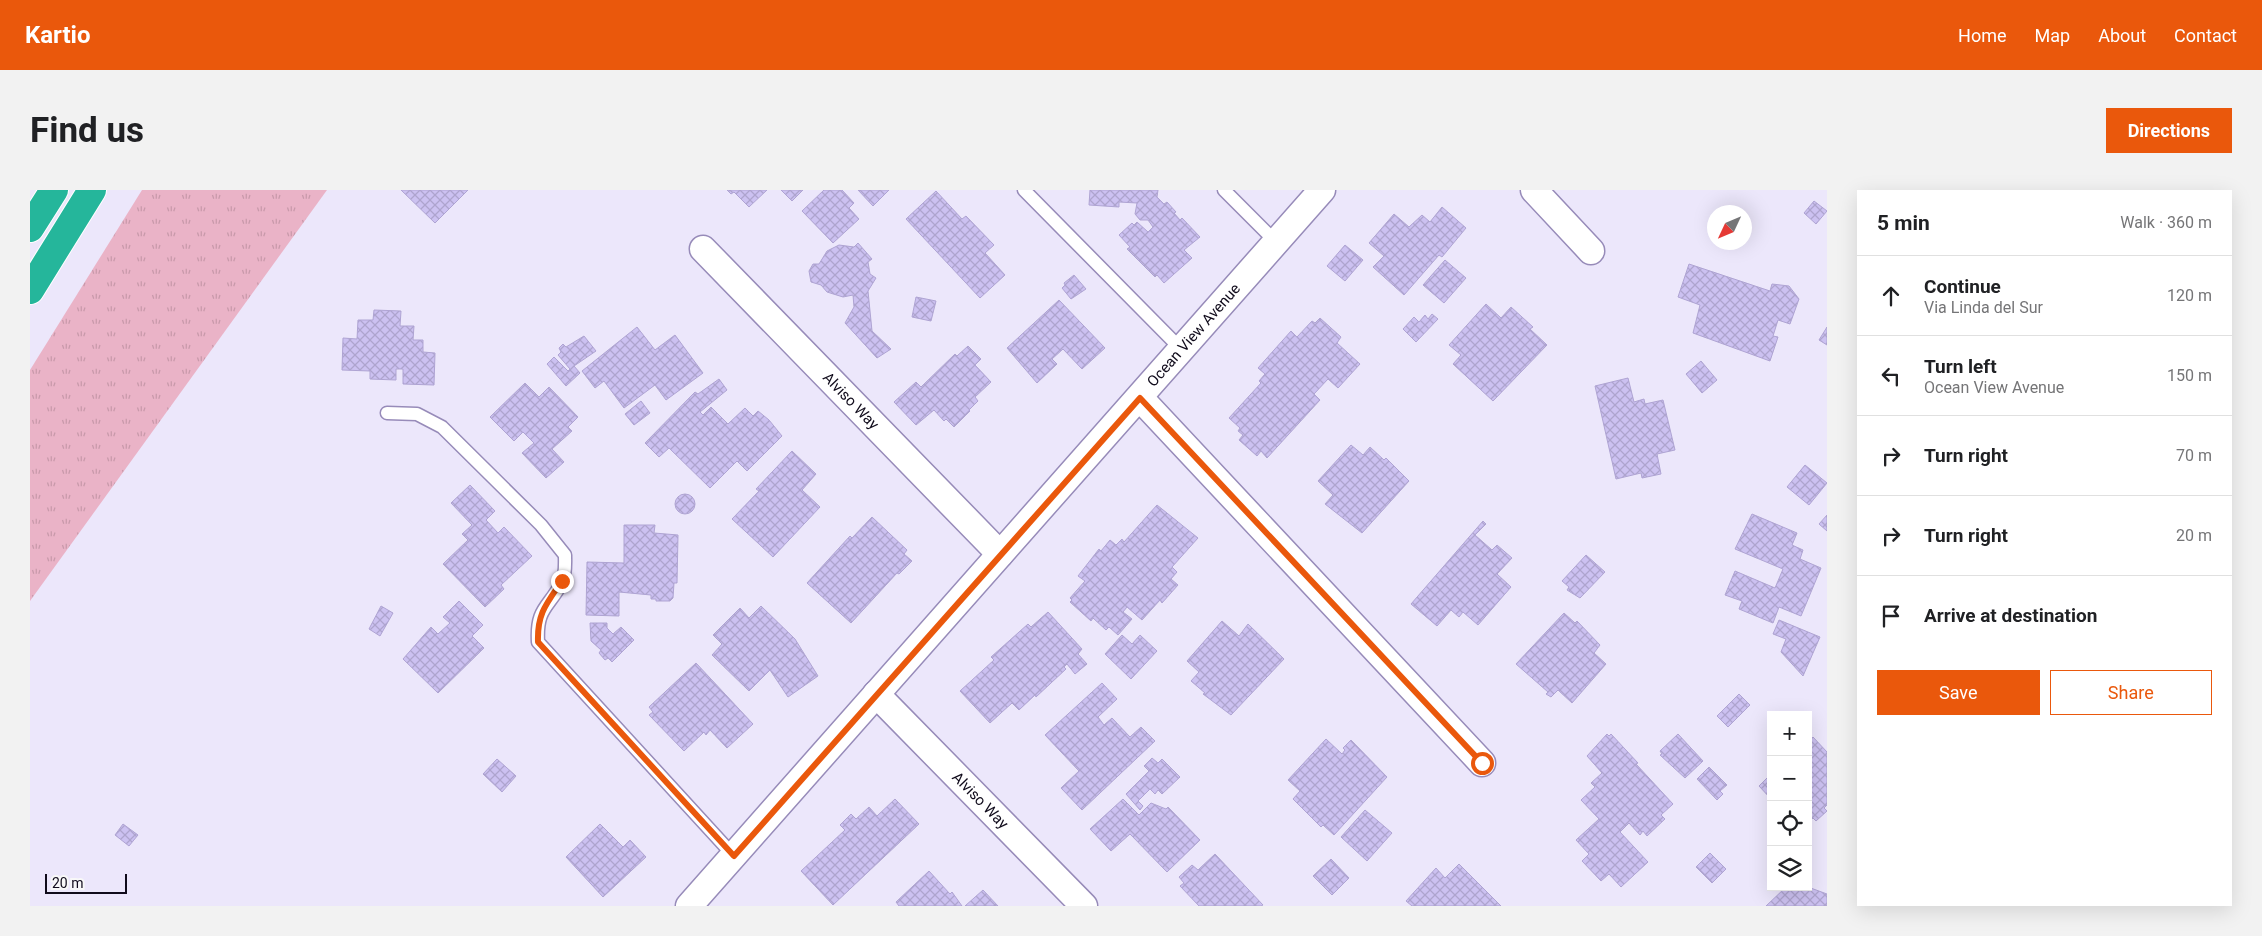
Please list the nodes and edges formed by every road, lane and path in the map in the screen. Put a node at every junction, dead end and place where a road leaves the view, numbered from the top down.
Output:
1 (54, 190) edge
2 (92, 190) edge
3 (1024, 190) edge
4 (1224, 190) edge
5 (1322, 190) edge
6 (1534, 190) edge
7 (30, 228) edge
8 (1276, 242) junction
9 (703, 249) dead end
10 (1591, 251) dead end
11 (30, 290) edge
12 (1182, 350) junction
13 (1140, 398) junction
14 (387, 413) dead end
15 (1000, 554) junction
16 (876, 694) junction
17 (1482, 763) dead end
18 (734, 856) junction
19 (689, 906) edge
20 (1084, 906) edge

1 - 7 highway
2 - 11 highway
3 - 12 lane
4 - 8 lane
5 - 8 street, Ocean View Avenue
6 - 10 street
8 - 12 street, Ocean View Avenue
9 - 15 street, Alviso Way
12 - 13 street, Ocean View Avenue
13 - 15 street, Ocean View Avenue
13 - 17 street
14 - 18 lane
15 - 16 street, Ocean View Avenue
16 - 18 street, Ocean View Avenue
16 - 20 street, Alviso Way
18 - 19 street, Ocean View Avenue

